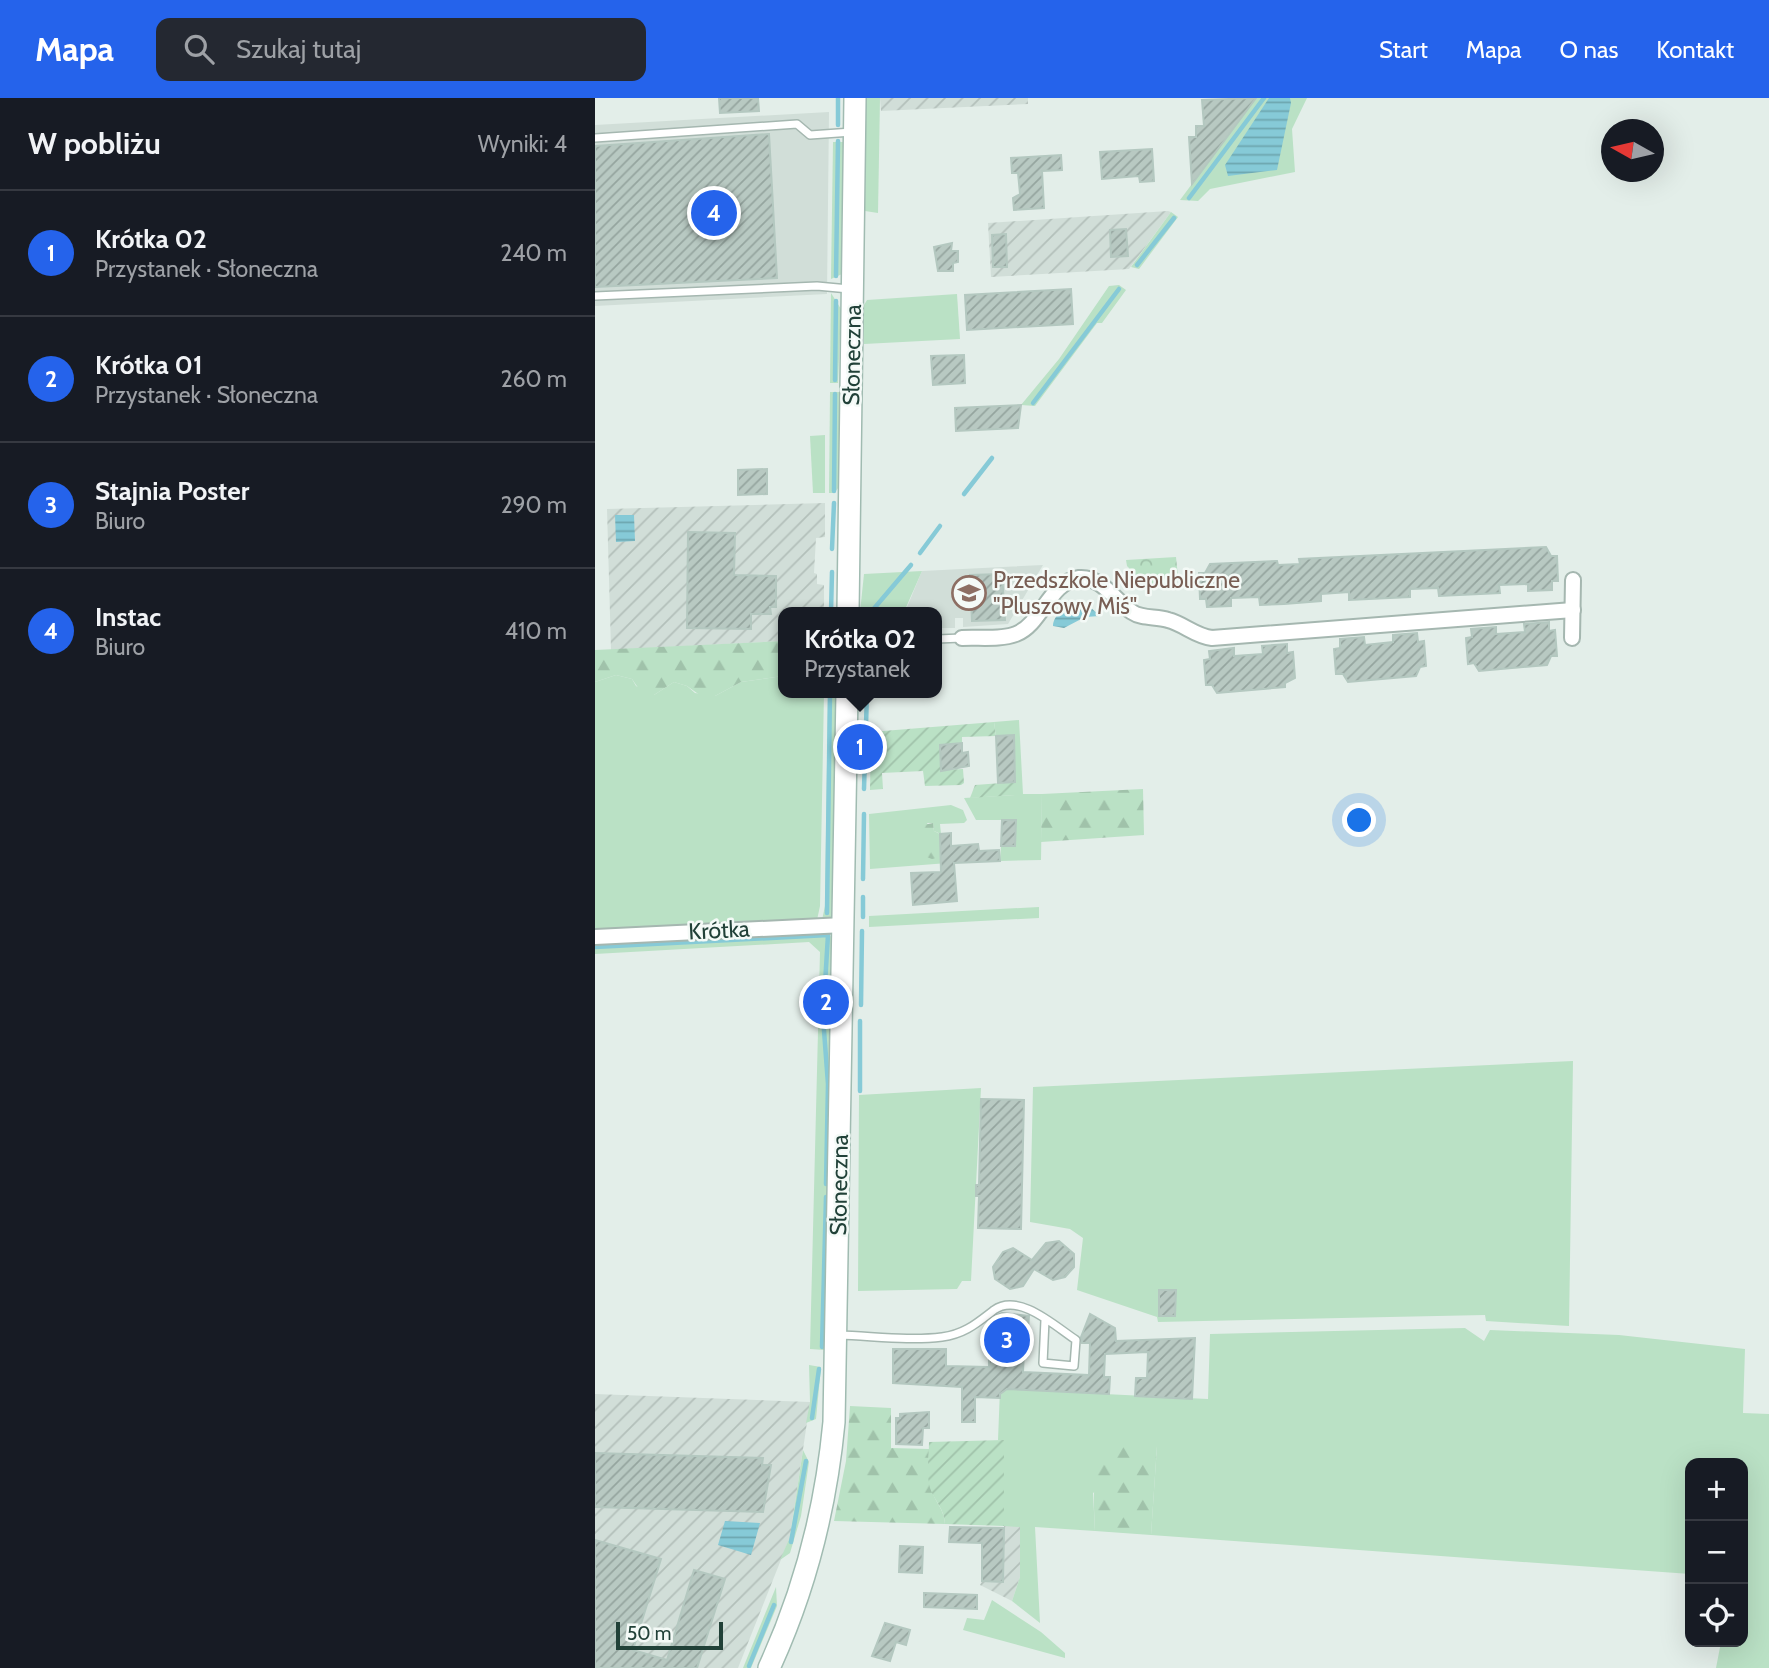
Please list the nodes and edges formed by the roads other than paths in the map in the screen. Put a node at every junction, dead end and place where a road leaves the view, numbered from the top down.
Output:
1 (855, 98) edge
2 (855, 131) junction
3 (595, 138) edge
4 (853, 289) junction
5 (595, 296) edge
6 (1573, 580) dead end
7 (848, 607) edge
8 (1573, 610) junction
9 (962, 638) joint
10 (1573, 638) dead end
11 (942, 639) edge
12 (847, 698) edge
13 (844, 925) junction
14 (595, 937) edge
15 (1045, 1320) junction
16 (837, 1335) junction
17 (769, 1668) edge

1 - 2 main road, Słoneczna
2 - 3 lane
2 - 4 main road, Słoneczna
4 - 5 lane
4 - 7 main road, Słoneczna
6 - 8 street
8 - 9 street
8 - 10 street
9 - 11 lane
12 - 13 main road, Słoneczna
13 - 14 street, Krótka
13 - 16 main road, Słoneczna
15 - 15 lane
15 - 16 lane
16 - 17 main road, Słoneczna

